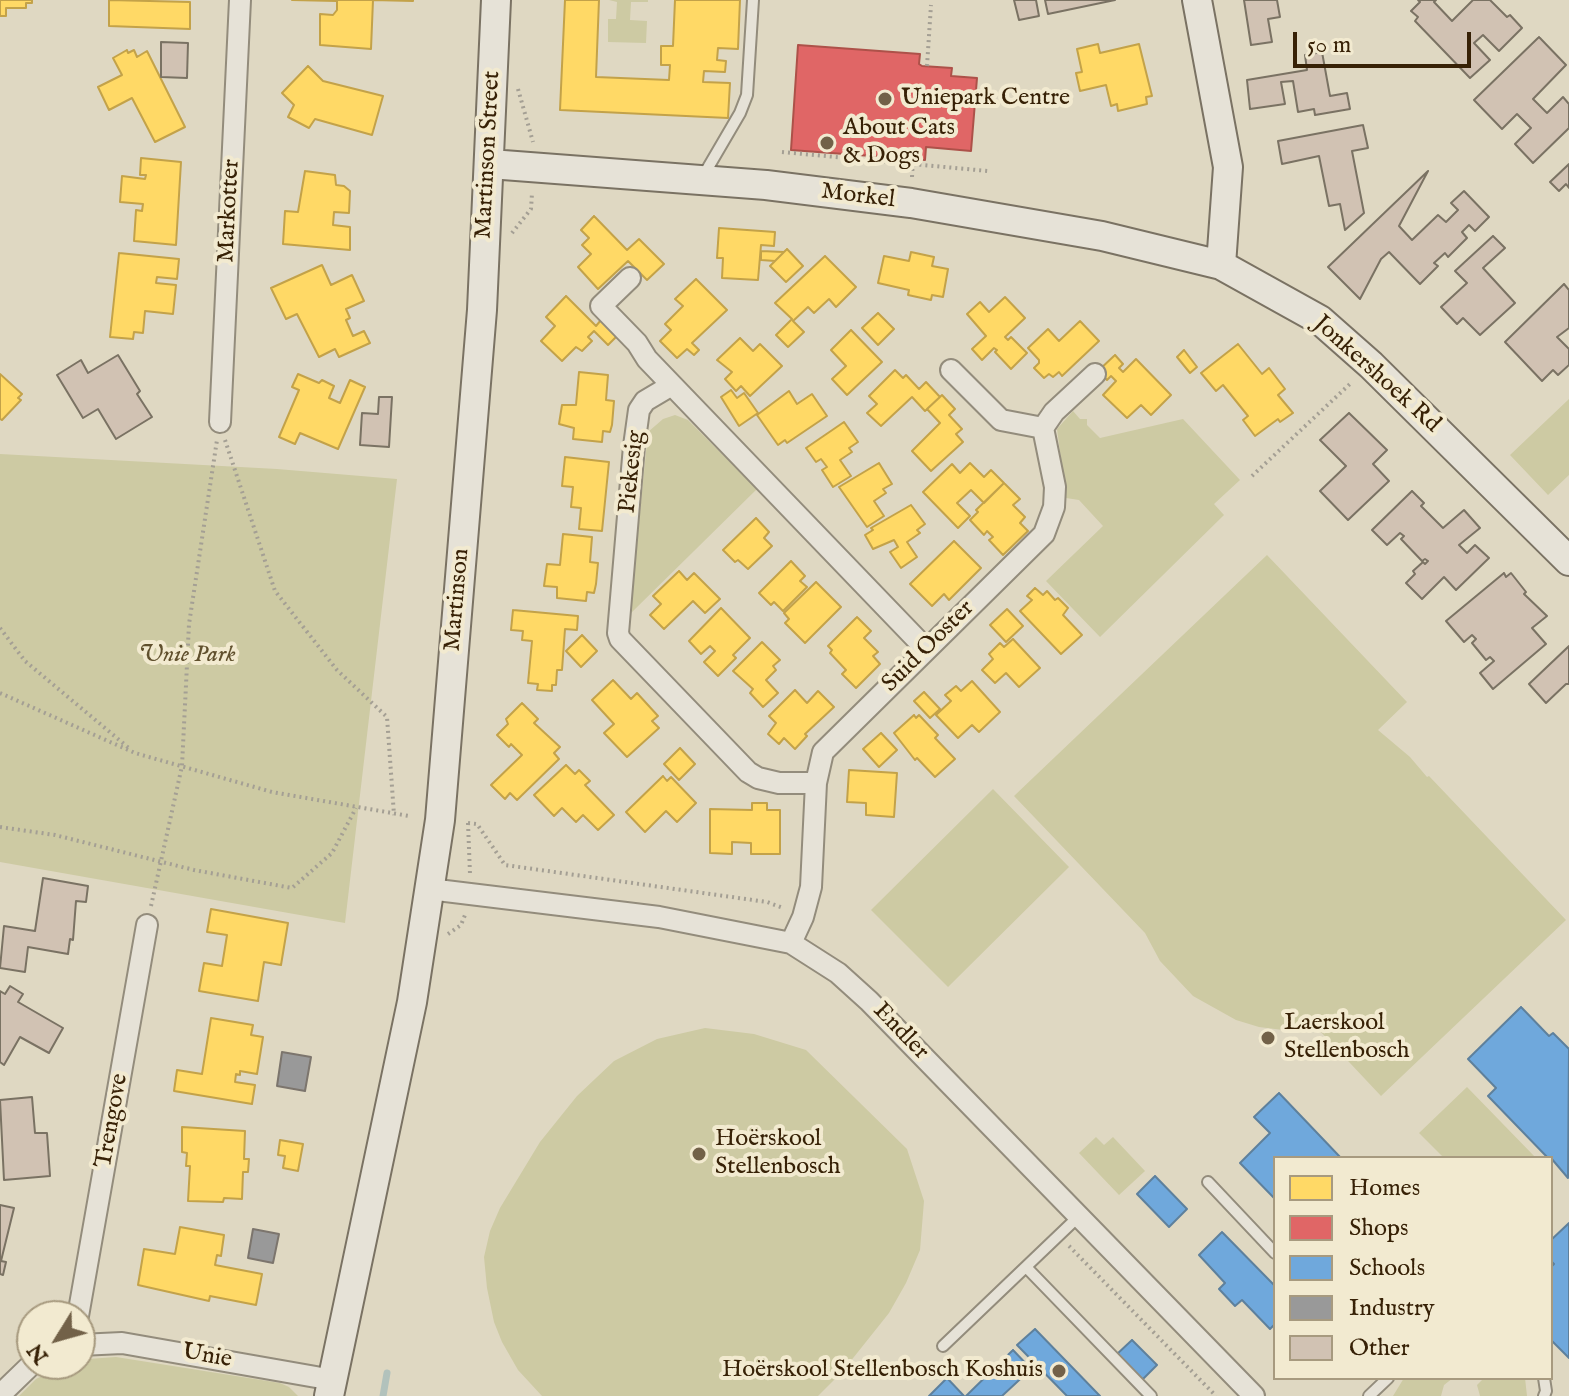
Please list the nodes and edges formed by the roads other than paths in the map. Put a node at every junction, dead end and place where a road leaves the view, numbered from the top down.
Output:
1 (240, 0) edge
2 (496, 0) edge
3 (753, 0) edge
4 (1197, 0) edge
5 (490, 164) junction
6 (701, 180) junction
7 (1221, 265) junction
8 (630, 278) dead end
9 (482, 310) joint
10 (951, 370) dead end
11 (1095, 374) dead end
12 (672, 385) junction
13 (220, 422) road end
14 (1043, 428) junction
15 (1569, 561) edge
16 (926, 649) junction
17 (816, 783) junction
18 (429, 889) junction
19 (147, 925) road end
20 (791, 943) junction
21 (1208, 1182) dead end
22 (1078, 1217) junction
23 (1273, 1251) edge
24 (1026, 1267) junction
25 (81, 1300) edge
26 (96, 1344) edge
27 (943, 1346) dead end
28 (16, 1380) edge
29 (1386, 1380) edge
30 (331, 1388) edge
31 (0, 1395) edge
32 (1151, 1396) edge
33 (1254, 1396) edge
34 (1369, 1396) edge

1 - 13 street, Markotter
2 - 5 street, Martinson Street
3 - 6 lane
4 - 7 street
5 - 6 street, Morkel
5 - 9 street, Martinson Street
6 - 7 street, Morkel
7 - 15 street, Jonkershoek Rd
8 - 12 street
9 - 18 street, Martinson
10 - 14 street
11 - 14 street
12 - 16 street
12 - 17 street, Piekesig
14 - 16 street, Suid Ooster
16 - 17 street, Suid Ooster
17 - 20 street, Suid Ooster
18 - 20 street, Endler
18 - 30 street
19 - 25 street, Trengove
20 - 22 street, Endler
21 - 23 lane
22 - 24 lane
22 - 33 street, Endler
24 - 27 lane
24 - 32 lane
26 - 30 street, Unie
28 - 31 street
29 - 34 lane

